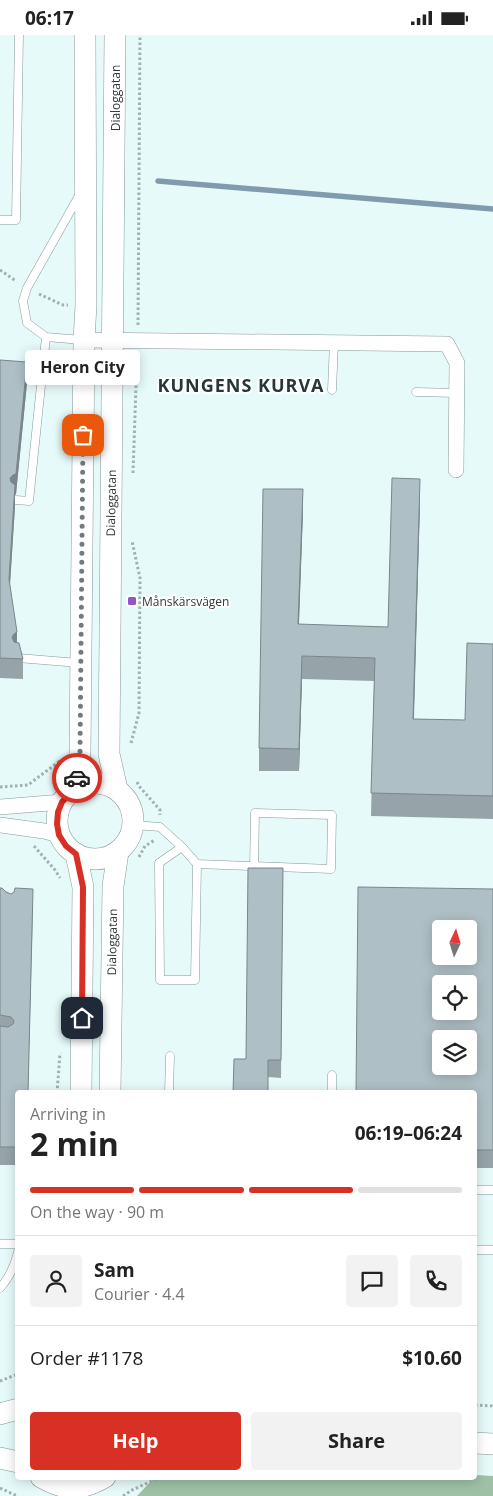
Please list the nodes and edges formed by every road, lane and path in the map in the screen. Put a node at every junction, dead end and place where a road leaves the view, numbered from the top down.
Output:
1 (19, 35) edge
2 (85, 35) edge
3 (115, 35) edge
4 (140, 35) edge
5 (85, 183) junction
6 (0, 220) edge
7 (46, 337) junction
8 (84, 340) junction
9 (113, 340) junction
10 (138, 340) junction
11 (334, 343) junction
12 (332, 390) dead end
13 (416, 392) dead end
14 (457, 393) junction
15 (456, 470) dead end
16 (133, 477) dead end
17 (16, 500) edge
18 (131, 536) dead end
19 (18, 658) edge
20 (81, 664) junction
21 (130, 746) dead end
22 (28, 785) dead end
23 (0, 787) edge
24 (117, 789) junction
25 (68, 795) junction
26 (0, 807) edge
27 (0, 825) edge
28 (134, 825) junction
29 (59, 835) junction
30 (182, 847) junction
31 (118, 853) junction
32 (76, 854) junction
33 (197, 864) junction
34 (254, 867) junction
35 (170, 1056) dead end
36 (332, 1075) dead end
37 (81, 1090) edge
38 (110, 1090) edge
39 (169, 1090) edge
40 (332, 1090) edge
41 (477, 1190) edge
42 (493, 1190) edge
43 (0, 1244) edge
44 (15, 1244) edge
45 (477, 1250) edge
46 (493, 1250) edge
47 (15, 1264) edge
48 (0, 1288) edge
49 (15, 1375) edge
50 (0, 1381) edge
51 (477, 1405) edge
52 (493, 1406) edge
53 (15, 1410) edge
54 (0, 1414) edge
55 (477, 1443) edge
56 (493, 1444) edge
57 (0, 1458) edge
58 (15, 1461) edge
59 (46, 1480) edge
60 (100, 1480) edge
61 (154, 1480) edge
62 (0, 1488) edge
63 (17, 1496) edge
64 (123, 1496) edge

1 - 6 lane
2 - 5 street
3 - 9 street, Dialoggatan
4 - 10 path
5 - 7 lane
5 - 8 street
7 - 8 lane
7 - 17 lane
8 - 9 street
8 - 20 street
9 - 10 street
9 - 24 street, Dialoggatan
10 - 11 street
10 - 16 path
11 - 12 lane
11 - 14 street
13 - 14 lane
14 - 15 street
18 - 21 path
19 - 20 lane
20 - 25 street
22 - 23 path
24 - 25 street
24 - 28 street
25 - 26 street
25 - 29 street
27 - 29 street
28 - 30 lane
28 - 31 street
29 - 32 street
30 - 33 lane
30 - 33 lane
31 - 32 street
31 - 38 street, Dialoggatan
32 - 37 street
33 - 34 lane
34 - 34 lane
35 - 39 lane
36 - 40 lane
41 - 42 lane
43 - 44 lane
45 - 46 lane
47 - 48 lane
49 - 50 path
51 - 52 path
53 - 54 street
55 - 56 street
57 - 58 street
59 - 60 street
61 - 64 path
62 - 63 path

